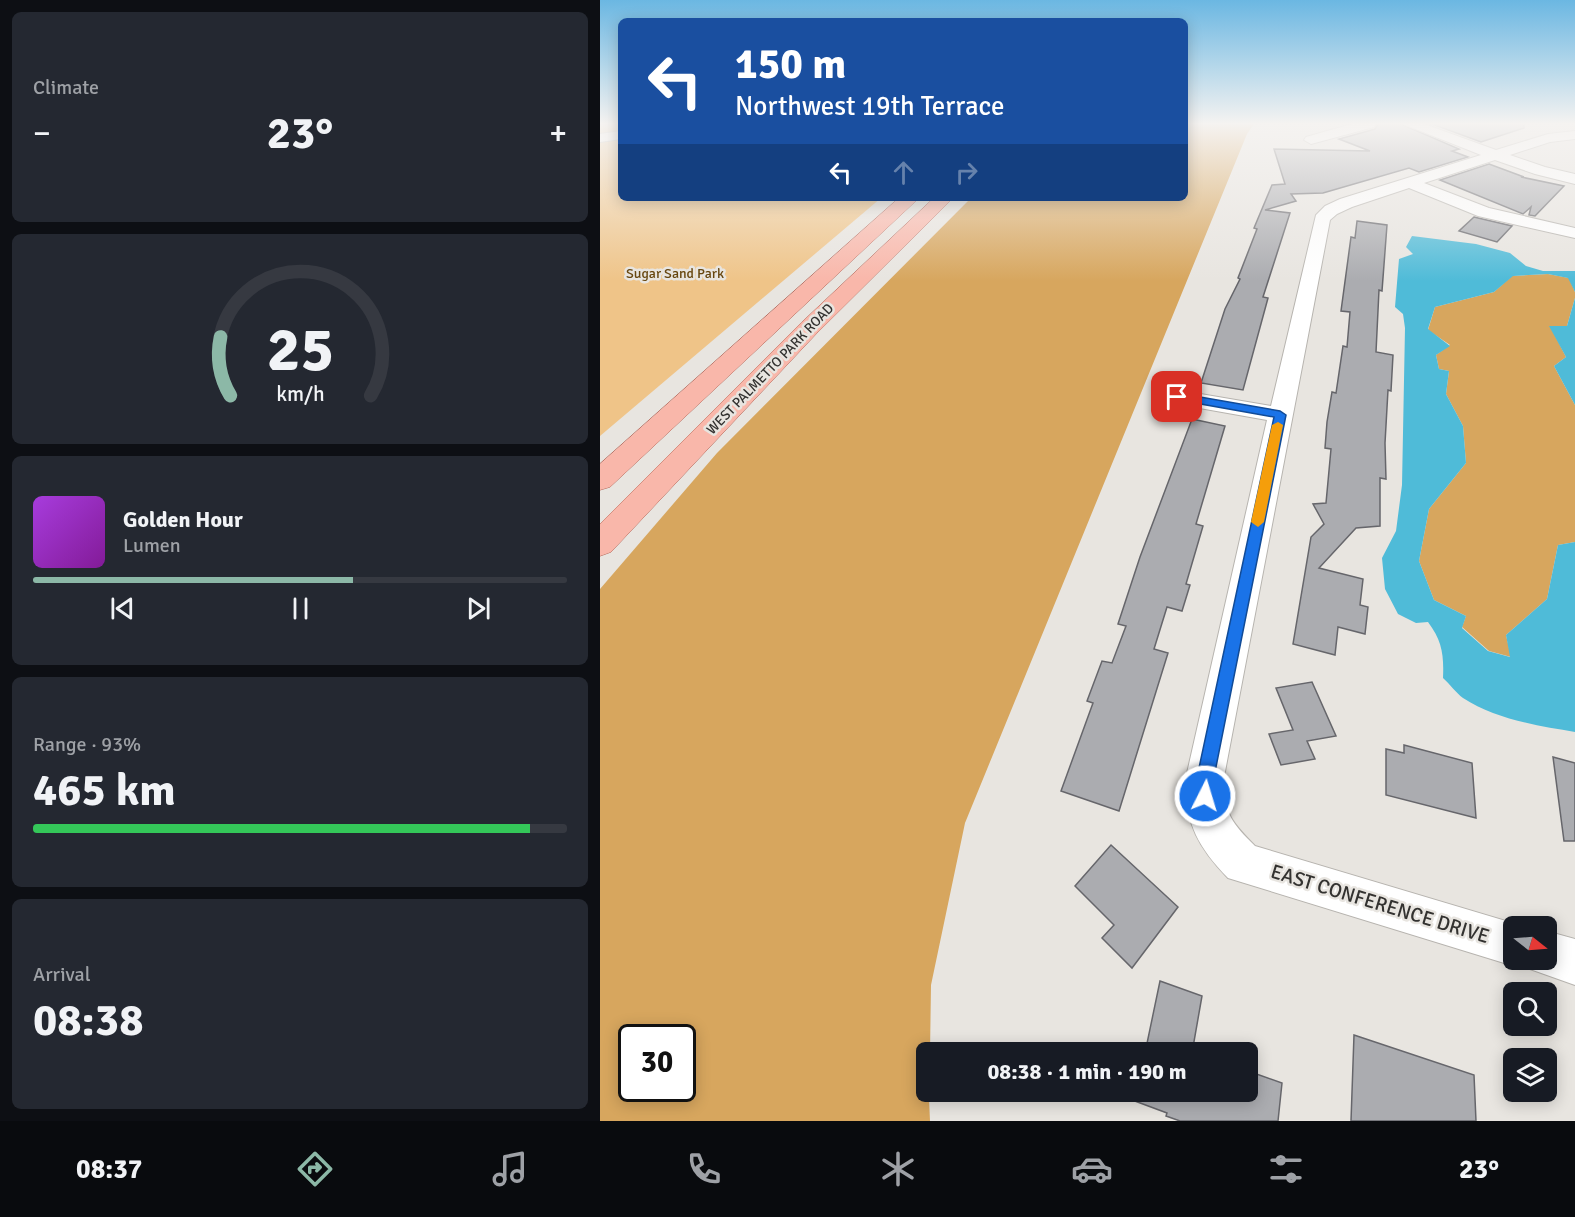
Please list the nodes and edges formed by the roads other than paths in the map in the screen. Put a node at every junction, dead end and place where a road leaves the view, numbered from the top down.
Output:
1 (1431, 176) edge
2 (1410, 183) junction
3 (907, 201) edge
4 (924, 201) edge
5 (940, 202) edge
6 (1575, 233) edge
7 (1177, 397) dead end
8 (1280, 415) junction
9 (600, 480) edge
10 (600, 544) edge
11 (1503, 941) edge
12 (1557, 956) edge
13 (1575, 962) edge

1 - 2 street
2 - 6 street
2 - 8 street
3 - 9 main road, WEST PALMETTO PARK ROAD
4 - 5 main road
5 - 10 main road, WEST PALMETTO PARK ROAD
7 - 8 street
8 - 11 street, EAST CONFERENCE DRIVE
12 - 13 street

